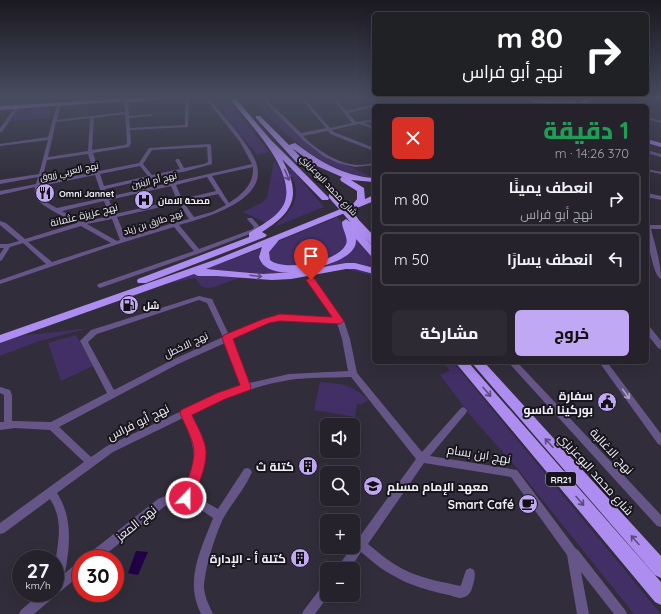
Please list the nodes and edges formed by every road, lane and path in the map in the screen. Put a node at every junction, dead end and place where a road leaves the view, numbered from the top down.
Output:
1 (53, 127) edge
2 (91, 127) edge
3 (174, 127) edge
4 (228, 127) edge
5 (257, 127) edge
6 (267, 127) edge
7 (269, 127) edge
8 (291, 127) edge
9 (326, 127) edge
10 (339, 127) edge
11 (128, 129) joint
12 (328, 129) junction
13 (300, 135) junction
14 (50, 138) junction
15 (268, 140) junction
16 (649, 140) edge
17 (661, 143) edge
18 (0, 145) edge
19 (372, 149) edge
20 (90, 152) junction
21 (649, 152) edge
22 (661, 156) edge
23 (45, 159) junction
24 (176, 160) dead end
25 (141, 164) junction
26 (372, 164) edge
27 (255, 166) junction
28 (195, 168) junction
29 (649, 170) edge
30 (183, 171) junction
31 (333, 172) junction
32 (97, 173) junction
33 (661, 173) edge
34 (41, 175) junction
35 (209, 176) junction
36 (151, 178) junction
37 (202, 178) junction
38 (372, 180) edge
39 (0, 182) edge
40 (173, 184) junction
41 (38, 185) junction
42 (102, 188) junction
43 (219, 192) junction
44 (372, 192) edge
45 (0, 194) edge
46 (649, 195) edge
47 (329, 197) junction
48 (661, 198) edge
49 (106, 199) junction
50 (362, 199) edge
51 (180, 201) junction
52 (229, 206) junction
53 (372, 206) edge
54 (57, 210) junction
55 (114, 217) junction
56 (192, 219) junction
57 (250, 219) dead end
58 (349, 221) junction
59 (0, 223) edge
60 (81, 224) junction
61 (176, 224) junction
62 (299, 227) junction
63 (649, 227) edge
64 (661, 227) edge
65 (649, 235) edge
66 (124, 240) junction
67 (372, 240) edge
68 (24, 241) junction
69 (246, 241) junction
70 (116, 243) junction
71 (0, 246) edge
72 (8, 246) junction
73 (225, 249) junction
74 (372, 251) edge
75 (198, 252) junction
76 (0, 259) edge
77 (220, 261) junction
78 (51, 265) junction
79 (372, 271) edge
80 (233, 273) junction
81 (176, 277) junction
82 (661, 277) edge
83 (311, 280) dead end
84 (0, 282) edge
85 (100, 286) dead end
86 (340, 321) junction
87 (0, 331) edge
88 (649, 331) edge
89 (227, 338) junction
90 (0, 339) edge
91 (661, 346) edge
92 (463, 364) edge
93 (479, 364) edge
94 (514, 364) edge
95 (604, 364) edge
96 (353, 374) junction
97 (246, 387) junction
98 (0, 390) edge
99 (111, 393) junction
100 (463, 411) dead end
101 (185, 413) junction
102 (4, 426) edge
103 (52, 426) junction
104 (661, 441) edge
105 (422, 459) junction
106 (90, 462) junction
107 (247, 472) dead end
108 (51, 492) junction
109 (186, 498) junction
110 (219, 516) junction
111 (661, 522) edge
112 (0, 530) edge
113 (361, 545) junction
114 (63, 550) edge
115 (102, 550) edge
116 (572, 553) junction
117 (348, 562) edge
118 (661, 569) edge
119 (72, 574) edge
120 (470, 574) dead end
121 (64, 581) edge
122 (661, 596) edge
123 (320, 598) edge
124 (42, 602) edge
125 (34, 610) edge
126 (26, 614) edge
127 (207, 614) edge
128 (308, 614) edge
129 (583, 614) edge
130 (621, 614) edge

1 - 14 street
2 - 20 street
3 - 11 street
4 - 27 street
5 - 15 highway, شارع محمد البوعزيزي
6 - 47 highway, شارع محمد البوعزيزي
7 - 31 highway
8 - 13 street
9 - 12 street
10 - 12 street
11 - 20 street
12 - 13 street
12 - 19 street
13 - 26 street
14 - 18 street
14 - 23 street
15 - 47 highway, شارع محمد البوعزيزي
15 -> 73 highway
16 - 17 main road
20 - 23 street
20 - 32 street
21 - 22 street
23 - 34 street
24 - 30 street
25 - 28 street
25 - 32 street, نهج العربي زروق
25 - 36 street
27 - 35 street, نهج أم البنين
27 - 52 street, نهج طارق بن زياد
28 - 30 street
28 - 37 street
29 - 33 street
30 - 36 street
31 - 38 highway
31 - 50 highway
32 - 41 street, نهج العربي زروق
32 - 42 street
34 - 39 street
34 - 41 street
35 - 37 street, نهج أم البنين
35 - 43 street
36 - 42 street
37 - 40 street, نهج أم البنين
40 - 49 street, نهج أم البنين
40 - 51 street
41 - 45 street, نهج العربي زروق
41 - 54 street
42 - 49 street
43 - 51 street, نهج عزيزة عثمانة
43 - 52 street
44 - 50 highway
46 - 48 street
47 - 58 highway, شارع محمد البوعزيزي
49 - 54 street, نهج أم البنين
49 - 55 street
50 - 53 highway
50 - 62 highway
50 - 69 highway
51 - 55 street, نهج عزيزة عثمانة
51 - 56 street
52 - 56 street, نهج طارق بن زياد
54 - 60 street
55 - 60 street, نهج عزيزة عثمانة
55 - 66 street
56 - 61 street, نهج طارق بن زياد
57 - 75 street
58 - 62 highway
58 - 67 highway, شارع محمد البوعزيزي
58 - 74 highway, شارع محمد البوعزيزي
59 - 68 street
60 - 68 street, نهج عزيزة عثمانة
60 - 70 street
61 - 66 street, نهج طارق بن زياد
61 - 75 street
62 - 77 highway
63 - 64 street
65 - 82 street
66 - 70 street, نهج طارق بن زياد
68 - 72 street, نهج عزيزة عثمانة
68 - 78 street
69 - 73 highway
69 - 77 highway
70 - 78 street, نهج طارق بن زياد
71 - 72 street, نهج عزيزة عثمانة
72 - 76 street
73 - 87 highway
75 - 85 street
77 - 80 highway
77 - 81 highway
78 - 84 street, نهج طارق بن زياد
80 -> 79 highway
80 - 81 highway
81 - 90 highway
83 - 86 street
86 - 89 street, نهج الاخطل
86 - 96 street
88 - 91 street
89 - 97 street
89 - 99 street, نهج الاخطل
89 - 99 street
92 -> 122 highway, RR21
118 -> 93 highway, شارع محمد البوعزيزي / RR21
94 - 111 street, نهج الاغالبة
95 -> 104 street
96 - 97 street, نهج أبو فراس
96 - 105 street
97 - 101 street, نهج أبو فراس
98 - 102 street
99 - 103 street, نهج الاخطل
100 - 105 street
101 - 106 street, نهج أبو فراس
101 - 109 street
102 - 103 street
103 - 106 street
105 - 113 street
105 - 116 street, نهج ابن بسام
106 - 108 street, نهج أبو فراس
107 - 110 street
108 - 112 street, نهج أبو فراس
108 - 114 street
109 - 110 street
109 - 115 street, نهج المعز
110 - 127 street
113 - 117 street
113 - 120 street
116 - 129 street, نهج ابن بسام
116 - 130 street
119 - 121 street
123 - 128 street
124 - 125 street
125 - 126 street

